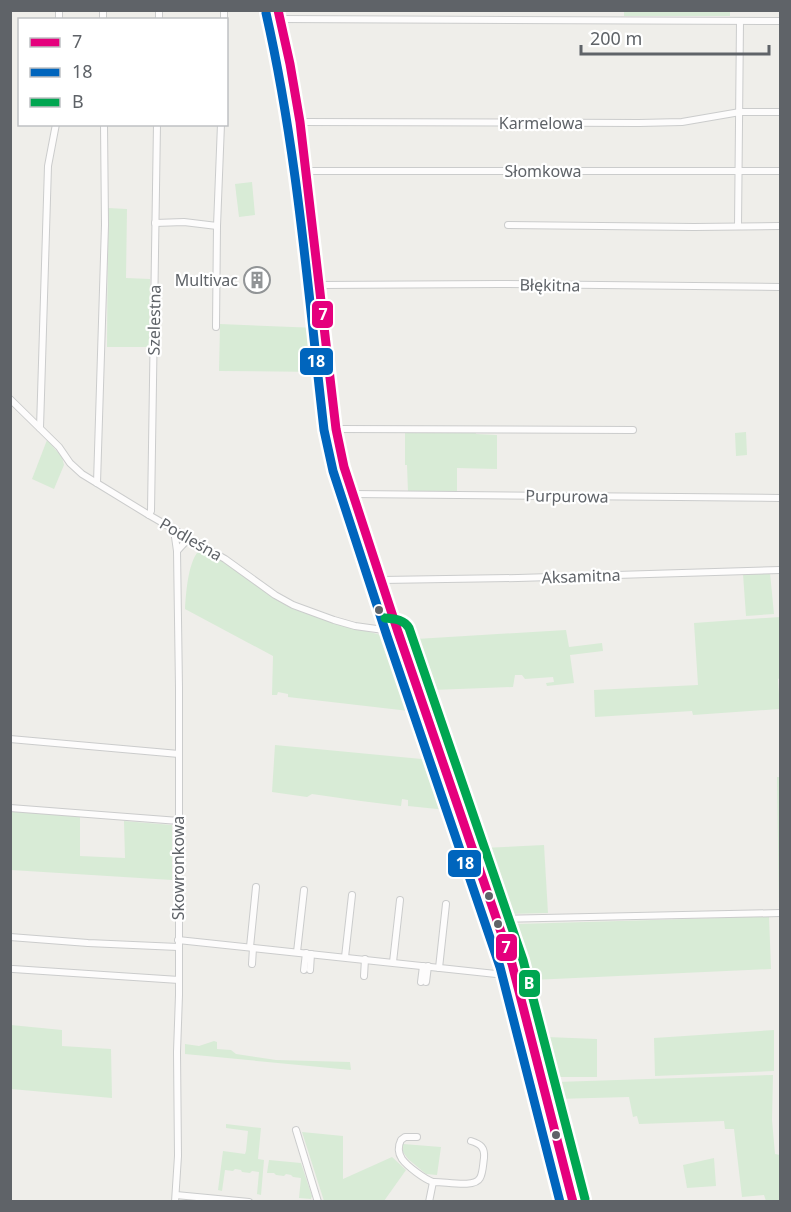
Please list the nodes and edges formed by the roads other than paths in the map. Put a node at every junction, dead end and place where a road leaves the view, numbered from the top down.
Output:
1 (279, 15) edge
2 (740, 21) junction
3 (780, 21) edge
4 (740, 112) junction
5 (780, 112) edge
6 (300, 122) junction
7 (56, 126) edge
8 (104, 126) edge
9 (157, 126) edge
10 (221, 126) edge
11 (739, 170) junction
12 (306, 171) junction
13 (780, 171) edge
14 (155, 223) junction
15 (508, 225) dead end
16 (217, 226) junction
17 (738, 226) junction
18 (780, 226) edge
19 (319, 285) junction
20 (780, 287) edge
21 (216, 327) dead end
22 (10, 399) edge
23 (40, 428) junction
24 (336, 429) junction
25 (633, 430) dead end
26 (97, 483) junction
27 (353, 494) junction
28 (780, 498) edge
29 (148, 515) junction
30 (174, 530) junction
31 (189, 538) junction
32 (177, 551) junction
33 (780, 570) edge
34 (382, 580) junction
35 (398, 632) junction
36 (10, 739) edge
37 (179, 754) junction
38 (10, 808) edge
39 (178, 821) junction
40 (256, 887) dead end
41 (304, 890) dead end
42 (352, 895) dead end
43 (400, 900) dead end
44 (446, 904) dead end
45 (780, 913) edge
46 (497, 919) junction
47 (10, 937) edge
48 (178, 944) junction
49 (252, 948) junction
50 (297, 952) junction
51 (309, 953) junction
52 (345, 957) junction
53 (367, 960) junction
54 (393, 962) junction
55 (252, 964) dead end
56 (425, 966) junction
57 (439, 968) junction
58 (13, 969) dead end
59 (307, 970) dead end
60 (515, 975) junction
61 (366, 976) dead end
62 (178, 980) junction
63 (424, 982) dead end
64 (296, 1130) dead end
65 (417, 1137) dead end
66 (471, 1141) dead end
67 (433, 1182) junction
68 (175, 1198) edge
69 (249, 1202) edge
70 (318, 1202) edge
71 (429, 1202) edge
72 (573, 1202) edge

1 - 2 street
1 - 6 street
2 - 3 street
2 - 4 street
4 - 5 street, Karmelowa
4 - 6 street, Karmelowa
4 - 11 street
6 - 12 street
7 - 23 street
8 - 26 street
9 - 14 street, Szelestna
10 - 16 street
11 - 12 street, Słomkowa
11 - 13 street, Słomkowa
11 - 17 street
12 - 19 street
14 - 16 street
14 - 29 street, Szelestna
15 - 17 street
16 - 21 street
17 - 18 street
19 - 20 street, Błękitna
19 - 24 street
22 - 23 street, Podleśna
23 - 26 street, Podleśna
24 - 25 street
24 - 27 street
26 - 29 street, Podleśna
27 - 28 street, Purpurowa
27 - 34 street
29 - 30 street, Podleśna
30 - 31 street, Podleśna
30 - 32 street, Skowronkowa
31 - 32 street
31 - 35 street, Podleśna
32 - 37 street, Skowronkowa
33 - 34 street, Aksamitna
34 - 35 street
35 - 46 street
36 - 37 street
37 - 39 street, Skowronkowa
38 - 39 street
39 - 48 street, Skowronkowa
40 - 49 street
41 - 50 street
42 - 52 street
43 - 54 street
44 - 57 street
45 - 46 street
46 - 60 street
47 - 48 street
48 - 49 street
48 - 62 street, Skowronkowa
49 - 50 street
49 - 55 street
50 - 51 street
51 - 52 street
51 - 59 street
52 - 53 street
53 - 54 street
53 - 61 street
54 - 56 street
56 - 57 street
56 - 63 street
57 - 60 street
58 - 62 street
60 - 72 street
62 - 68 street, Skowronkowa
64 - 70 street
65 - 67 street
66 - 67 street
67 - 71 street
68 - 69 street

